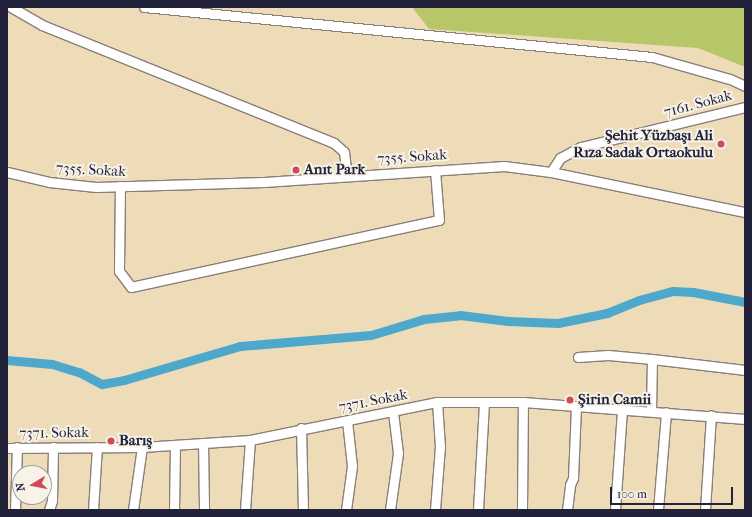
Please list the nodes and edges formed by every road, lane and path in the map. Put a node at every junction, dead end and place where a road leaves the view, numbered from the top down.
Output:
1 (11, 7) edge
2 (144, 7) edge
3 (745, 86) edge
4 (745, 107) edge
5 (435, 170) junction
6 (7, 172) edge
7 (551, 172) junction
8 (347, 176) junction
9 (120, 186) junction
10 (745, 212) edge
11 (578, 357) dead end
12 (652, 359) junction
13 (745, 370) edge
14 (437, 402) junction
15 (484, 402) junction
16 (523, 402) junction
17 (576, 406) junction
18 (622, 409) junction
19 (651, 411) junction
20 (393, 412) junction
21 (666, 412) junction
22 (711, 415) junction
23 (745, 419) edge
24 (347, 421) junction
25 (301, 428) junction
26 (250, 440) junction
27 (203, 443) junction
28 (175, 445) junction
29 (142, 446) junction
30 (17, 447) junction
31 (53, 447) junction
32 (97, 447) junction
33 (7, 448) edge
34 (15, 510) edge
35 (49, 510) edge
36 (93, 510) edge
37 (133, 510) edge
38 (174, 510) edge
39 (204, 510) edge
40 (245, 510) edge
41 (303, 510) edge
42 (346, 510) edge
43 (390, 510) edge
44 (435, 510) edge
45 (478, 510) edge
46 (522, 510) edge
47 (567, 510) edge
48 (615, 510) edge
49 (658, 510) edge
50 (705, 510) edge

1 - 8 street
2 - 3 street
4 - 7 street, 7161. Sokak
5 - 7 street, 7355. Sokak
5 - 8 street, 7355. Sokak
5 - 9 street
6 - 9 street, 7355. Sokak
7 - 10 street, 7355. Sokak
8 - 9 street, 7355. Sokak
11 - 12 street
12 - 13 street
12 - 19 street
14 - 15 street, 7371. Sokak
14 - 20 street, 7371. Sokak
14 - 44 street
15 - 16 street, 7371. Sokak
15 - 45 street
16 - 17 street, 7371. Sokak
16 - 46 street
17 - 18 street, 7371. Sokak
17 - 47 street
18 - 19 street, 7371. Sokak
18 - 48 street
19 - 21 street, 7371. Sokak
20 - 24 street, 7371. Sokak
20 - 43 street
21 - 22 street, 7371. Sokak
21 - 49 street
22 - 23 street, 7371. Sokak
22 - 50 street
24 - 25 street, 7371. Sokak
24 - 42 street
25 - 26 street, 7371. Sokak
25 - 41 street
26 - 27 street, 7371. Sokak
26 - 40 street
27 - 28 street, 7371. Sokak
27 - 39 street
28 - 29 street, 7371. Sokak
28 - 38 street
29 - 32 street, 7371. Sokak
29 - 37 street
30 - 31 street, 7371. Sokak
30 - 33 street, 7371. Sokak
30 - 34 street
31 - 32 street, 7371. Sokak
31 - 35 street
32 - 36 street

